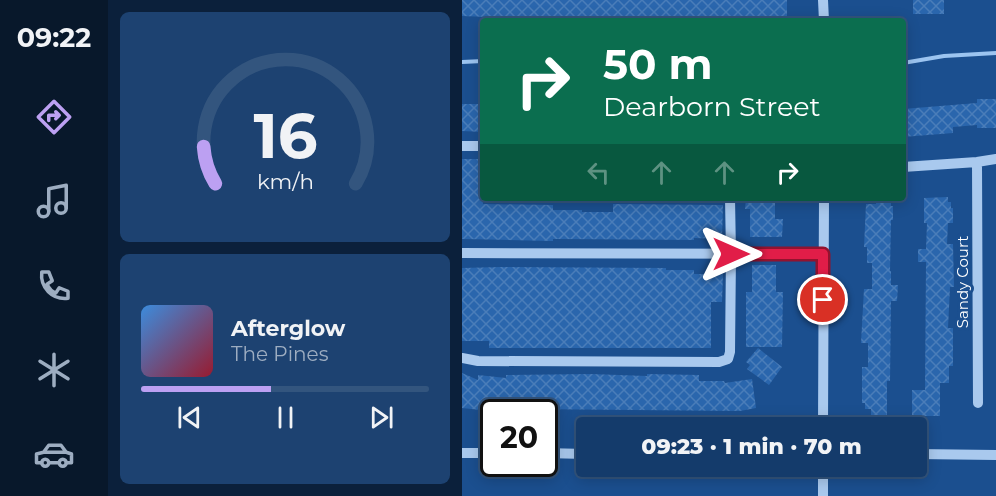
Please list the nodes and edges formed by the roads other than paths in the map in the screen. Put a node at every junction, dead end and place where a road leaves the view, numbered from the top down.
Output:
1 (823, 0) edge
2 (824, 18) edge
3 (462, 146) edge
4 (480, 146) edge
5 (996, 159) edge
6 (977, 162) junction
7 (906, 167) edge
8 (730, 201) edge
9 (824, 201) edge
10 (462, 253) edge
11 (731, 254) junction
12 (823, 254) junction
13 (462, 358) edge
14 (978, 403) dead end
15 (823, 417) edge
16 (462, 453) edge
17 (480, 453) edge
18 (558, 453) edge
19 (576, 454) edge
20 (927, 454) edge
21 (996, 454) edge
22 (822, 477) edge
23 (822, 496) edge

1 - 2 street
3 - 4 street
5 - 6 street
6 - 7 street
6 - 14 street, Sandy Court
8 - 11 street
9 - 12 street
10 - 11 street
11 - 12 street
11 - 13 street
12 - 15 street
16 - 17 street
18 - 19 street
20 - 21 street
22 - 23 street

